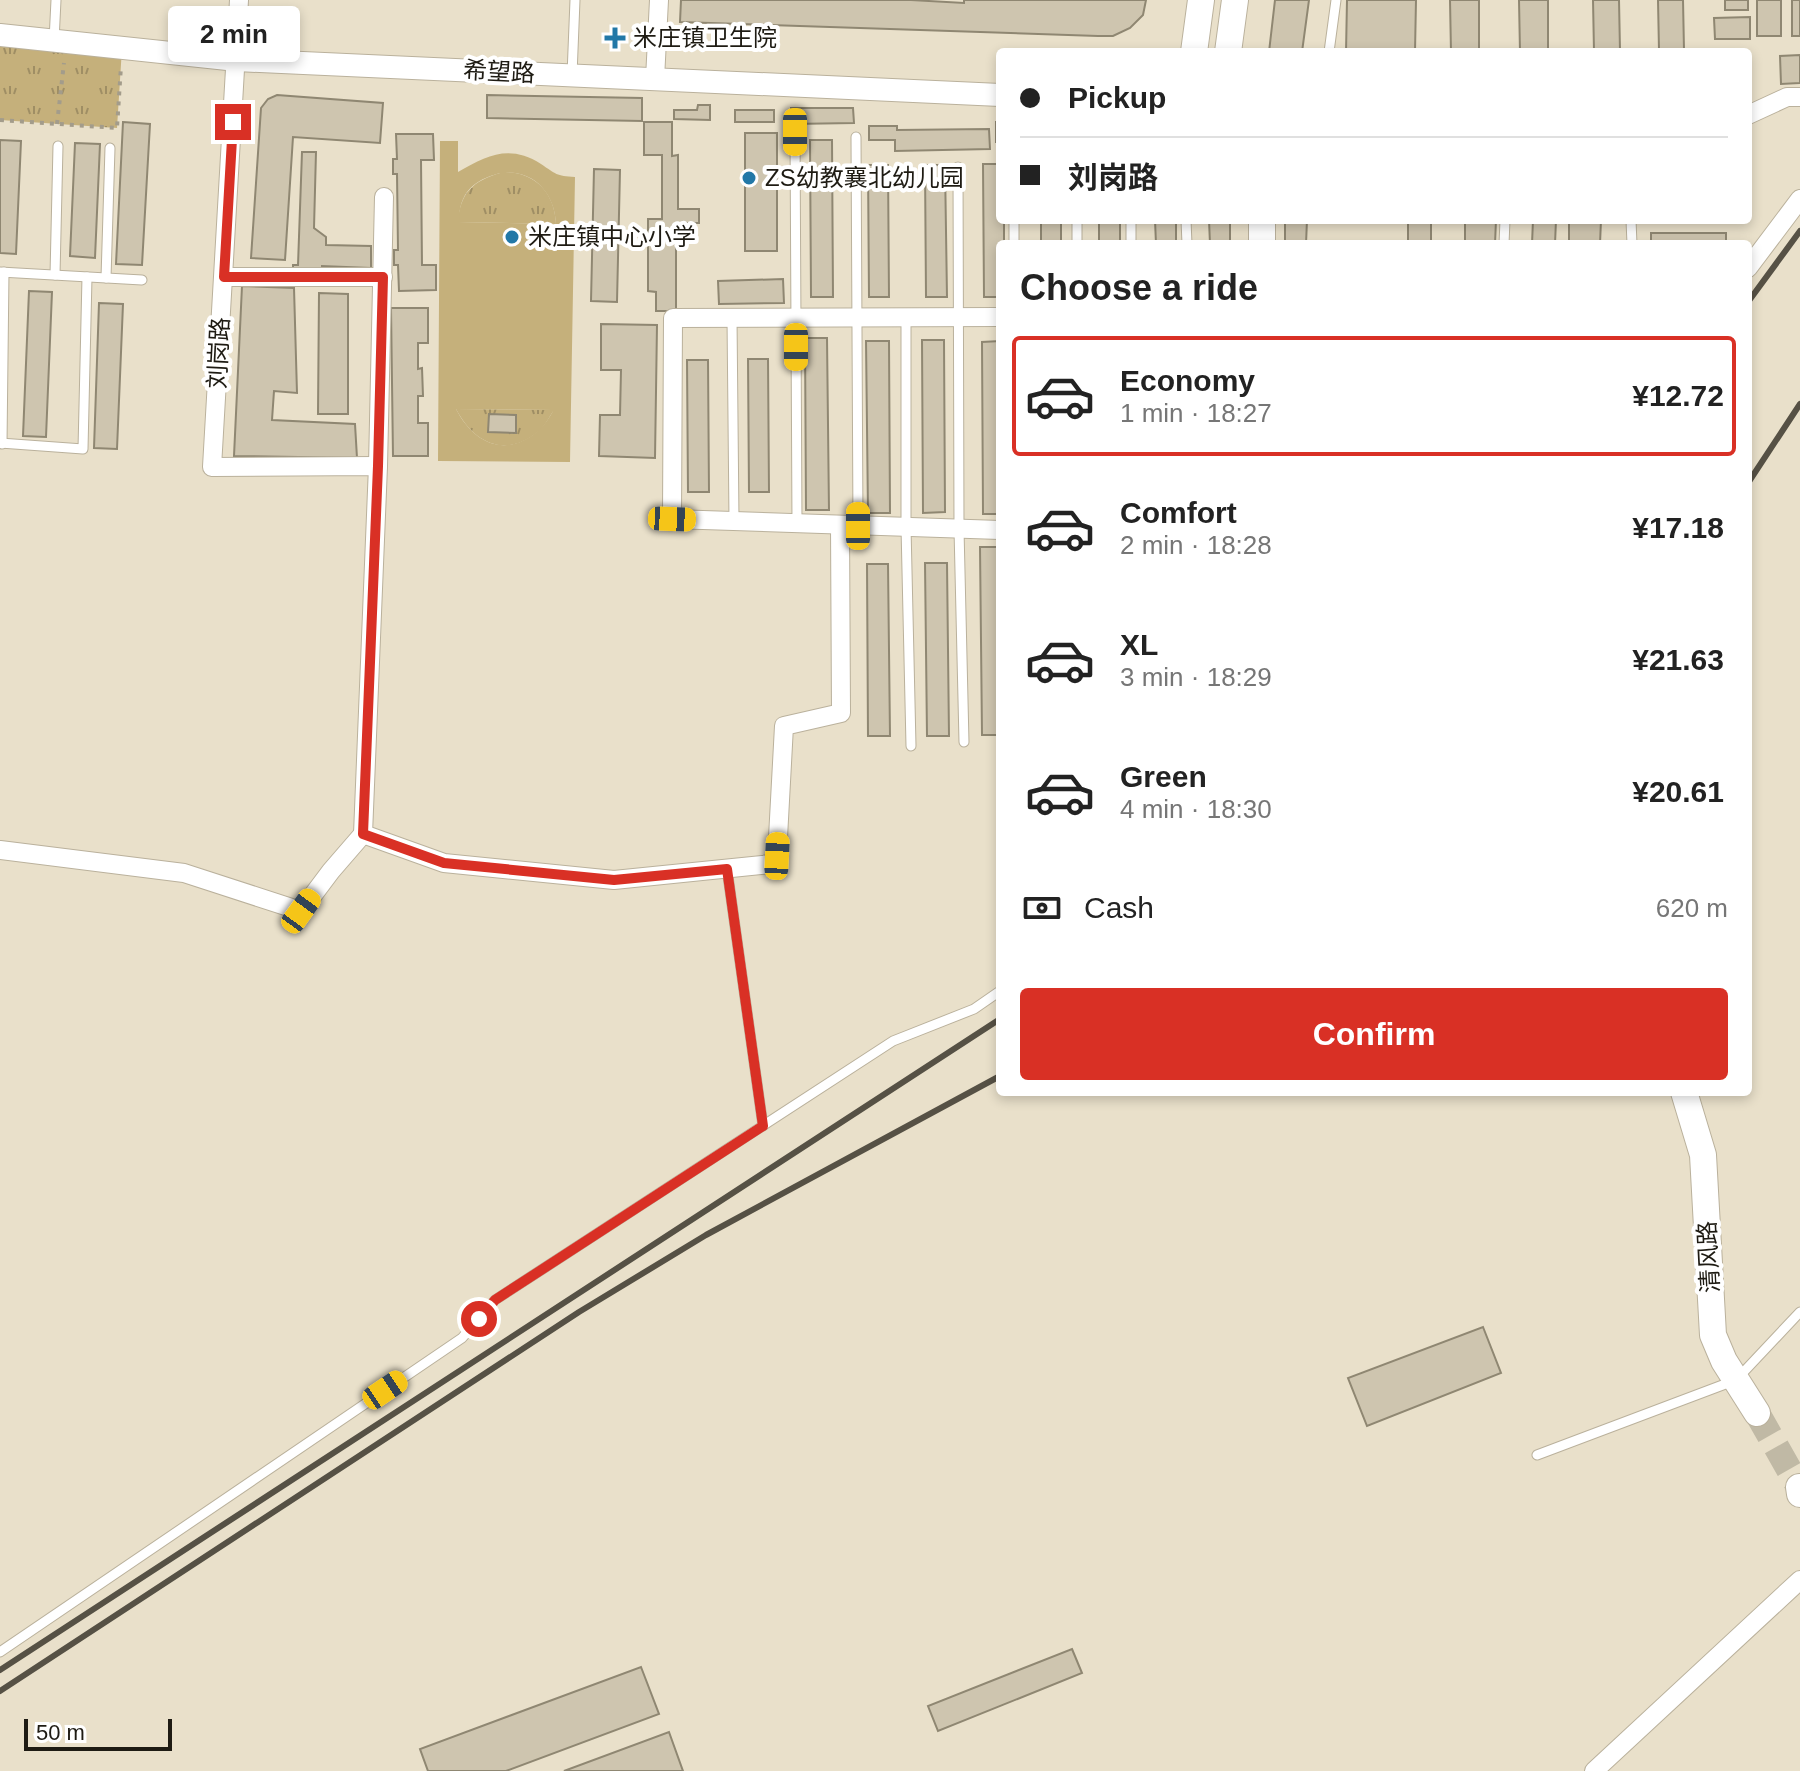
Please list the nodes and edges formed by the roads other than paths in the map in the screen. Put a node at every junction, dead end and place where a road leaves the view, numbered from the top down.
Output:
1 (56, 0) edge
2 (239, 0) edge
3 (575, 0) edge
4 (659, 0) edge
5 (1201, 0) edge
6 (1235, 0) edge
7 (1336, 0) edge
8 (0, 35) edge
9 (60, 41) junction
10 (1195, 48) edge
11 (1229, 48) edge
12 (1330, 48) edge
13 (237, 60) junction
14 (572, 75) junction
15 (655, 79) junction
16 (996, 95) edge
17 (1800, 97) edge
18 (1752, 113) edge
19 (795, 132) dead end
20 (856, 137) dead end
21 (58, 146) dead end
22 (110, 148) dead end
23 (958, 167) dead end
24 (384, 197) dead end
25 (1800, 199) edge
26 (1752, 263) edge
27 (2, 272) edge
28 (55, 275) junction
29 (87, 277) junction
30 (224, 277) junction
31 (383, 277) junction
32 (106, 278) junction
33 (142, 280) dead end
34 (857, 317) junction
35 (906, 317) junction
36 (958, 317) junction
37 (996, 317) edge
38 (732, 318) junction
39 (796, 318) junction
40 (1, 444) edge
41 (378, 466) junction
42 (734, 521) junction
43 (797, 524) junction
44 (849, 525) junction
45 (906, 527) junction
46 (959, 529) junction
47 (996, 530) edge
48 (964, 742) dead end
49 (911, 746) dead end
50 (363, 834) junction
51 (0, 850) edge
52 (727, 869) junction
53 (996, 994) edge
54 (1685, 1096) edge
55 (763, 1126) junction
56 (1800, 1312) edge
57 (1736, 1380) junction
58 (1757, 1413) tunnel mouth
59 (1537, 1455) dead end
60 (1800, 1488) edge
61 (1800, 1494) edge
62 (1800, 1580) edge
63 (0, 1652) edge
64 (1594, 1771) edge

1 - 9 lane
2 - 13 street, 刘岗路
3 - 14 lane
4 - 15 street
5 - 10 main road
6 - 11 main road
7 - 12 lane
8 - 9 street, 希望路
9 - 13 street, 希望路
13 - 14 street, 希望路
13 - 30 street, 刘岗路
14 - 15 street, 希望路
15 - 16 street, 希望路
17 - 18 street
19 - 39 lane
20 - 34 lane
21 - 28 lane
22 - 32 lane
23 - 36 lane
24 - 31 street
25 - 26 street
27 - 28 lane
27 - 40 lane
28 - 29 lane
29 - 32 lane
29 - 40 lane
30 - 31 street
30 - 41 street, 刘岗路
31 - 41 street
32 - 33 lane
34 - 35 street
34 - 39 street
34 - 44 lane
35 - 36 street
35 - 45 lane
36 - 37 street
36 - 46 lane
38 - 39 street
38 - 42 lane
38 - 42 street
39 - 43 lane
41 - 50 street
42 - 43 street
43 - 44 street
44 - 45 street
44 - 52 street
45 - 46 street
45 - 49 lane
46 - 47 street
46 - 48 lane
50 - 51 street
50 - 52 street
52 - 55 lane
53 - 55 lane
54 - 57 main road, 清风路
55 - 63 lane
56 - 57 lane
57 - 58 main road, 清风路
57 - 59 lane
60 - 61 main road
62 - 64 street

